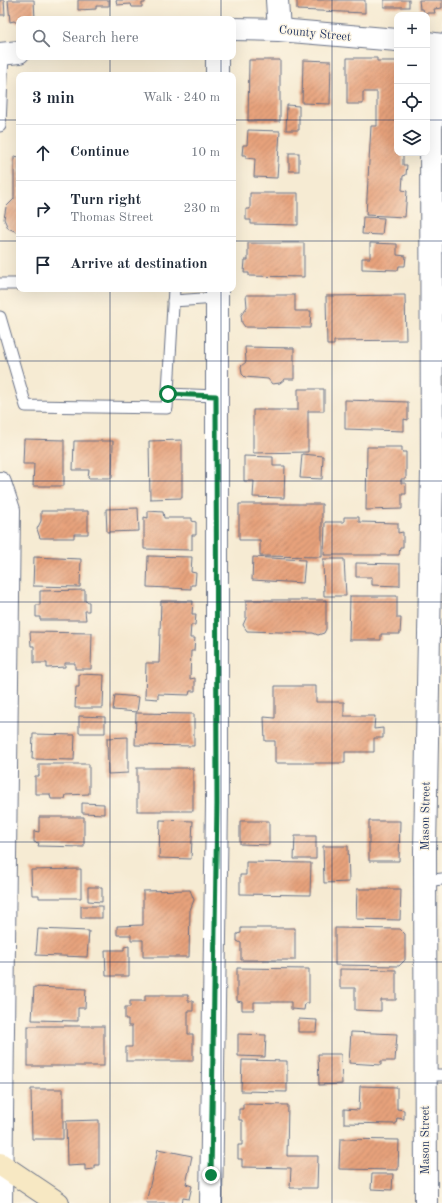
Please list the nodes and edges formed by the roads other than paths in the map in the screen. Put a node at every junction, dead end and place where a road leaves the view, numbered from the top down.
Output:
1 (277, 0) edge
2 (236, 29) edge
3 (279, 30) junction
4 (394, 40) edge
5 (436, 44) edge
6 (7, 53) edge
7 (217, 60) edge
8 (217, 72) edge
9 (0, 112) edge
10 (0, 126) edge
11 (0, 284) edge
12 (16, 284) edge
13 (174, 292) edge
14 (216, 294) edge
15 (173, 301) junction
16 (0, 317) edge
17 (168, 394) junction
18 (216, 396) junction
19 (0, 484) edge
20 (4, 559) edge
21 (434, 880) edge
22 (434, 1075) edge
23 (0, 1164) edge
24 (1, 1203) edge
25 (58, 1203) edge
26 (211, 1203) edge
27 (426, 1203) edge

1 - 3 street
2 - 3 street, County Street
3 - 4 street, County Street
5 - 21 street, Mason Street
6 - 9 lane
7 - 8 street
9 - 10 lane
11 - 12 lane
13 - 15 lane
14 - 15 lane
14 - 18 street
15 - 17 lane
16 - 17 lane
17 - 18 lane
18 - 26 street
19 - 20 street
20 - 23 street
21 - 22 street, Mason Street
22 - 27 street, Mason Street
23 - 24 street
23 - 25 main road

